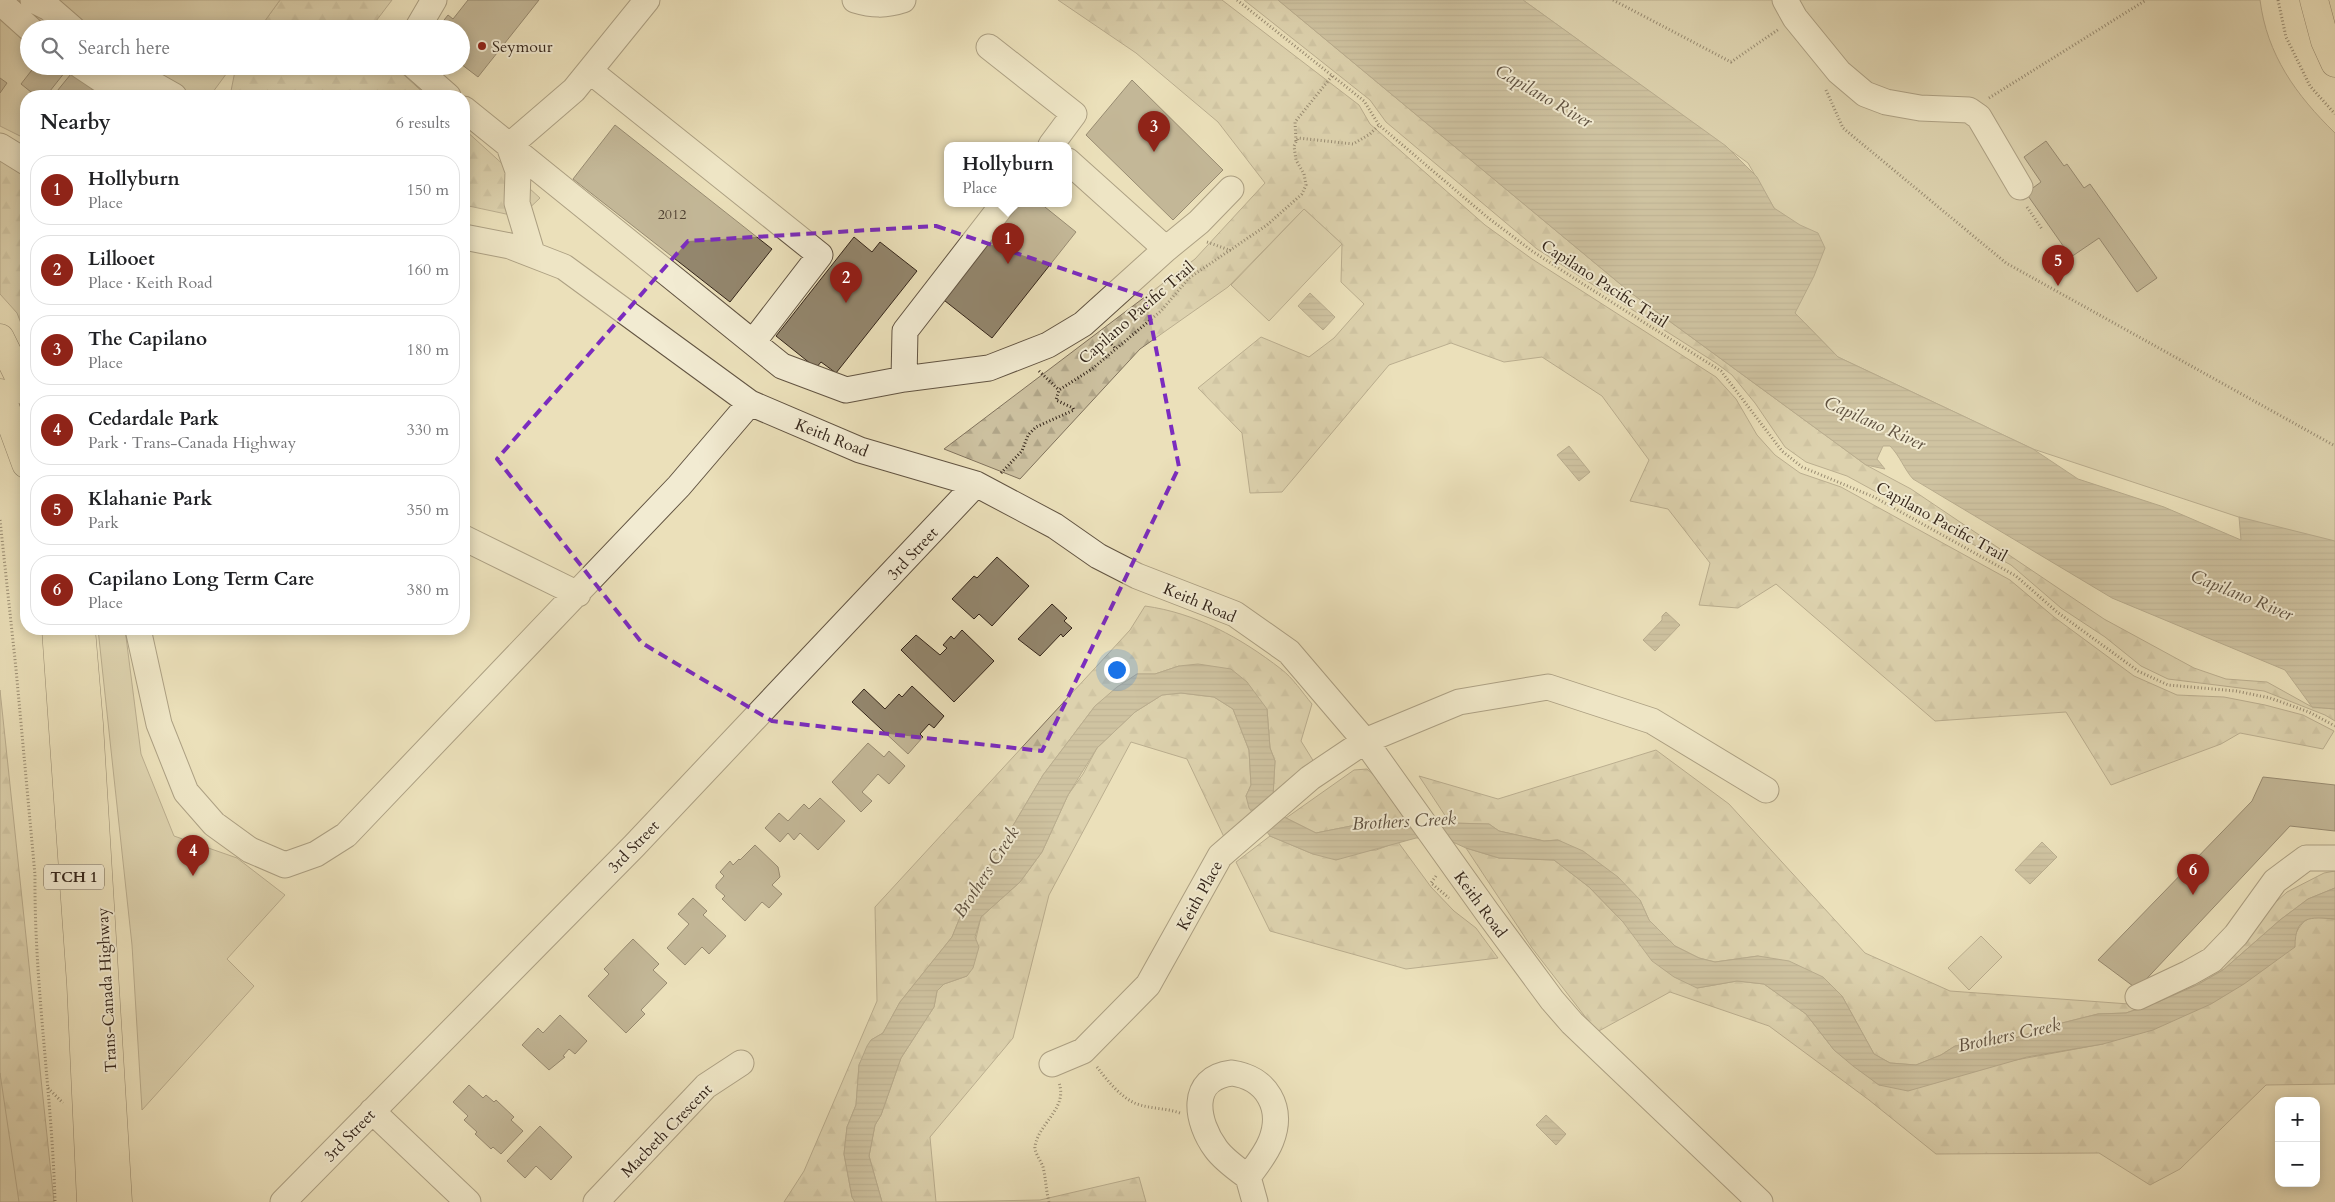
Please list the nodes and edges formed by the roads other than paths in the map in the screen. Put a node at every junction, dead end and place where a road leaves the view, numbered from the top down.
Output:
1 (33, 0) edge
2 (434, 0) edge
3 (647, 0) edge
4 (855, 0) edge
5 (903, 0) edge
6 (2314, 0) edge
7 (1790, 9) edge
8 (9, 10) edge
9 (20, 20) edge
10 (63, 20) edge
11 (422, 20) edge
12 (989, 46) dead end
13 (2335, 62) edge
14 (590, 71) junction
15 (94, 75) edge
16 (137, 75) edge
17 (424, 75) edge
18 (117, 90) edge
19 (163, 90) edge
20 (441, 90) edge
21 (470, 114) edge
22 (1053, 142) edge
23 (0, 146) edge
24 (509, 146) junction
25 (20, 158) edge
26 (1072, 165) edge
27 (2020, 187) dead end
28 (1231, 189) dead end
29 (1001, 207) edge
30 (470, 238) edge
31 (1166, 249) junction
32 (532, 253) junction
33 (0, 338) edge
34 (753, 342) junction
35 (20, 378) edge
36 (904, 379) junction
37 (0, 393) edge
38 (750, 403) junction
39 (20, 448) edge
40 (976, 484) junction
41 (470, 541) edge
42 (578, 594) junction
43 (56, 635) edge
44 (81, 635) edge
45 (139, 635) edge
46 (1365, 741) junction
47 (1766, 790) dead end
48 (2335, 858) edge
49 (2138, 997) dead end
50 (741, 1063) dead end
51 (1052, 1064) road end
52 (372, 1111) junction
53 (1248, 1177) junction
54 (92, 1202) edge
55 (118, 1202) edge
56 (283, 1202) edge
57 (468, 1202) edge
58 (596, 1202) edge
59 (1255, 1202) edge
60 (1760, 1202) edge

1 - 10 street
2 - 11 street
3 - 14 street
4 - 5 street
6 - 13 highway
7 - 27 street
8 - 9 street
12 - 22 street
14 - 24 street
14 - 34 street
15 - 18 street
16 - 19 street
17 - 20 street
21 - 24 street
23 - 25 street
24 - 32 street
24 - 34 street
26 - 31 street
28 - 31 street
29 - 36 street
30 - 32 street, Keith Road
31 - 36 street
32 - 38 street, Keith Road
33 - 35 highway
34 - 36 street
37 - 39 highway
38 - 40 street, Keith Road
38 - 42 street
40 - 46 street, Keith Road
40 - 52 street, 3rd Street
41 - 42 street
42 - 45 street
43 - 54 highway, Trans-Canada Highway / TCH 1
44 - 55 highway, Trans-Canada Highway / TCH 1
46 - 47 street, Keith Place
46 - 51 street, Keith Place
46 - 60 street, Keith Road
48 - 49 street
50 - 58 street, Macbeth Crescent
52 - 56 street, 3rd Street
52 - 57 street
53 - 53 street
53 - 59 street

